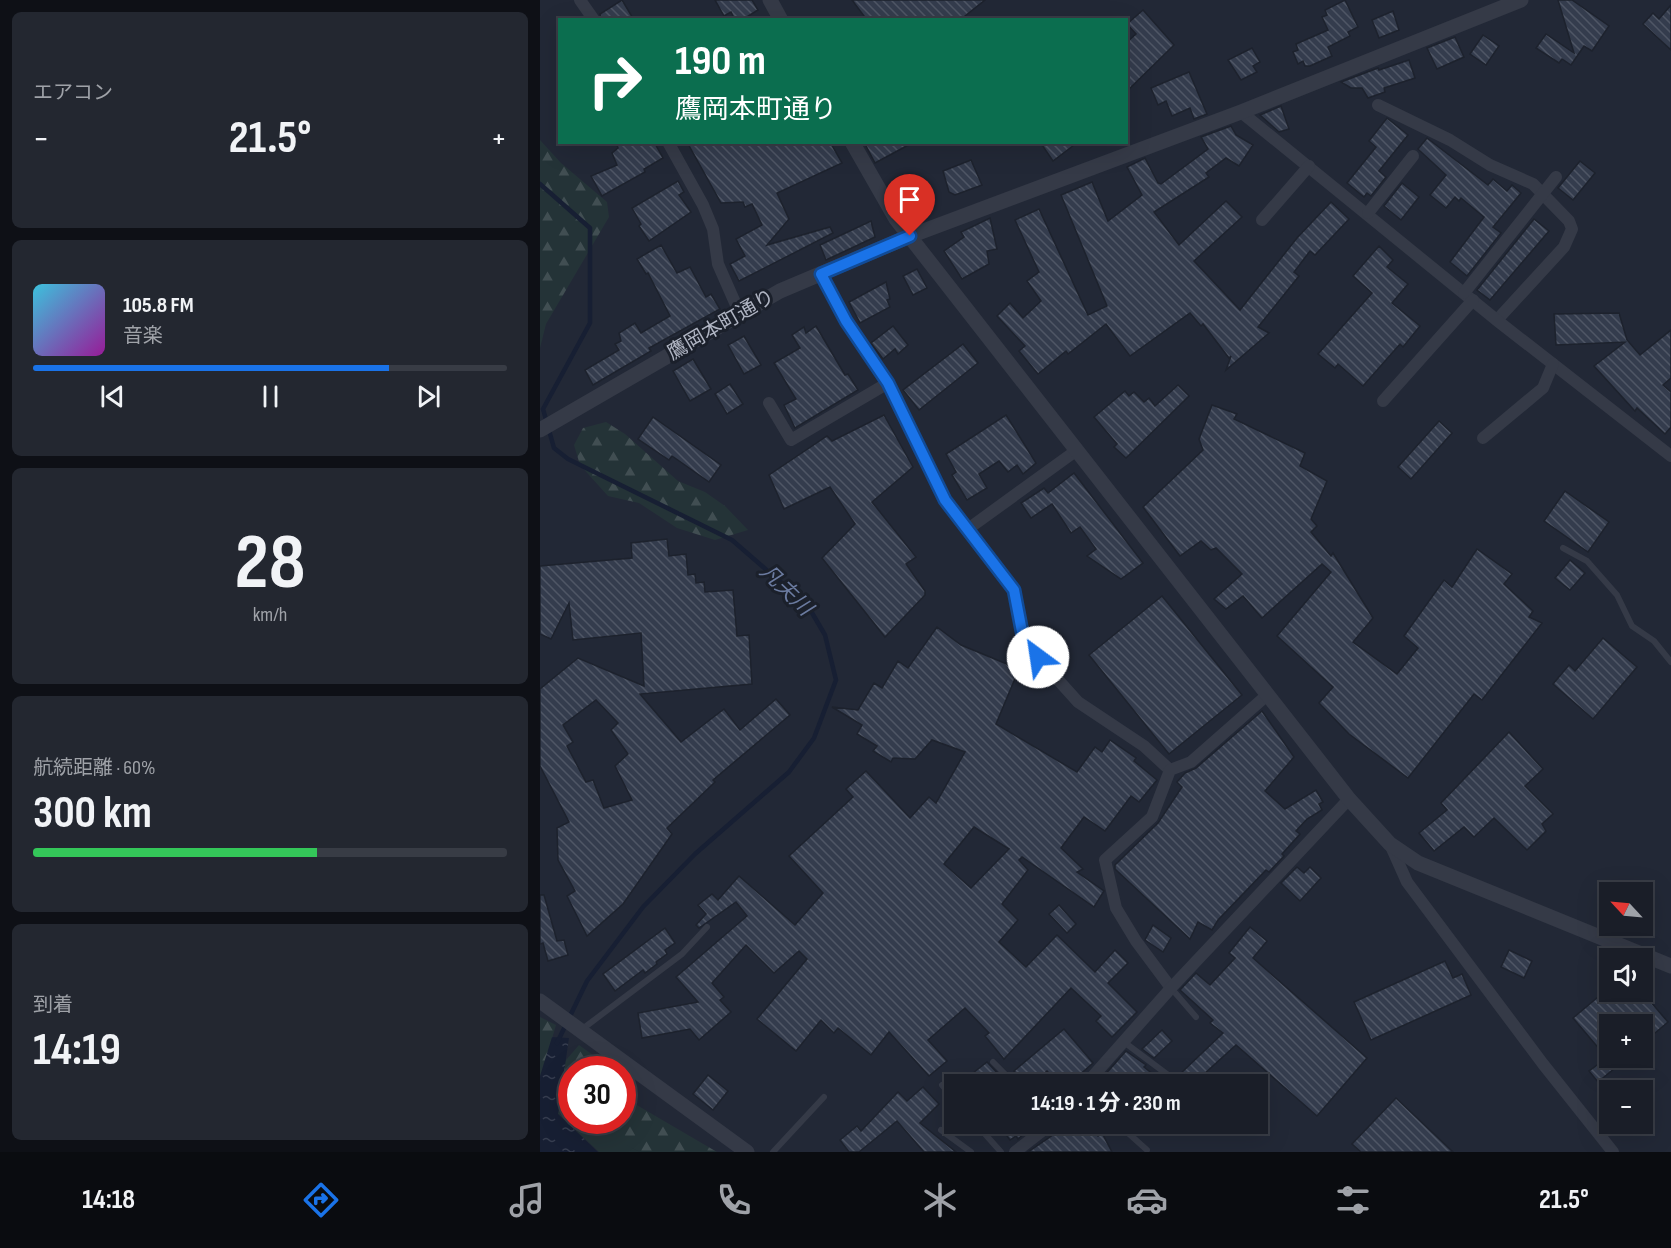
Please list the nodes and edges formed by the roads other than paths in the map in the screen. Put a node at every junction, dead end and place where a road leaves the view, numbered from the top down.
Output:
1 (770, 0) edge
2 (1521, 0) edge
3 (588, 3) edge
4 (593, 18) edge
5 (780, 18) edge
6 (1378, 105) dead end
7 (1241, 112) junction
8 (669, 144) edge
9 (853, 144) edge
10 (1413, 156) dead end
11 (1309, 166) junction
12 (1556, 177) dead end
13 (1542, 194) junction
14 (1368, 213) junction
15 (1262, 219) dead end
16 (910, 236) junction
17 (821, 274) junction
18 (1469, 296) junction
19 (740, 314) junction
20 (1497, 320) junction
21 (1553, 364) junction
22 (888, 383) junction
23 (1383, 400) dead end
24 (769, 403) dead end
25 (540, 430) edge
26 (1483, 438) dead end
27 (1077, 450) junction
28 (1671, 456) edge
29 (968, 529) junction
30 (1563, 548) dead end
31 (1671, 662) edge
32 (1266, 696) junction
33 (1170, 770) junction
34 (1349, 799) junction
35 (1390, 844) junction
36 (707, 927) dead end
37 (1671, 966) edge
38 (1171, 988) junction
39 (540, 1001) edge
40 (1196, 1017) dead end
41 (579, 1029) junction
42 (1124, 1042) junction
43 (993, 1062) dead end
44 (1005, 1074) edge
45 (1095, 1074) edge
46 (1167, 1074) edge
47 (942, 1085) dead end
48 (944, 1087) edge
49 (824, 1097) dead end
50 (941, 1130) dead end
51 (984, 1134) edge
52 (1038, 1134) edge
53 (1129, 1134) edge
54 (1147, 1150) dead end
55 (747, 1152) edge
56 (773, 1152) edge
57 (971, 1152) edge
58 (1001, 1152) edge
59 (1015, 1152) edge
60 (1613, 1152) edge

1 - 5 street
2 - 7 street, 鷹岡本町通り
3 - 4 street
6 - 13 street
7 - 11 street
7 - 16 street, 鷹岡本町通り
8 - 19 street
9 - 16 street
10 - 14 street
11 - 14 street
11 - 15 street
12 - 13 street
13 - 18 street
13 - 20 street
14 - 18 street
16 - 17 street, 鷹岡本町通り
16 - 27 street
17 - 19 street, 鷹岡本町通り
17 - 22 street
18 - 20 street
18 - 23 street
19 - 25 street, 鷹岡本町通り
20 - 21 street
21 - 26 street
21 - 28 street
22 - 24 street
22 - 29 street
27 - 29 street
27 - 32 street
29 - 33 street
30 - 31 lane
32 - 33 street
32 - 34 street
33 - 38 street
34 - 35 street
34 - 38 street
35 - 37 street
35 - 60 street
36 - 41 lane
38 - 40 lane
38 - 42 street
39 - 41 street
41 - 55 street
42 - 45 street
42 - 46 lane
43 - 44 lane
47 - 48 lane
49 - 56 lane
50 - 57 lane
51 - 58 lane
52 - 59 street
53 - 54 lane

